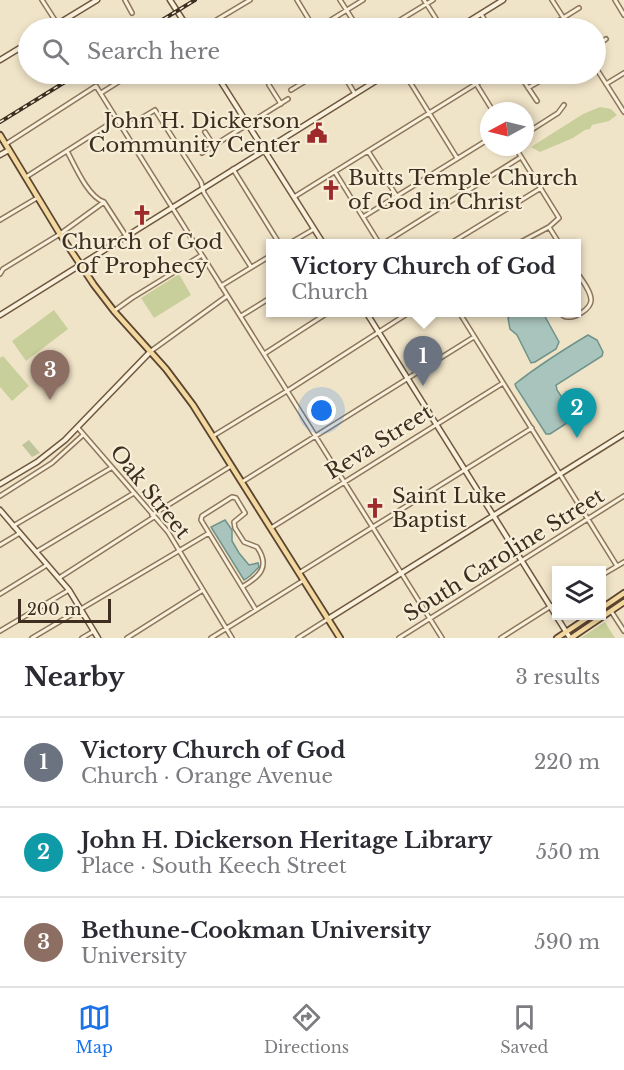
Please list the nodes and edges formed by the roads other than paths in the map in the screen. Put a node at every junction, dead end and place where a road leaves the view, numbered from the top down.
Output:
1 (42, 0) edge
2 (96, 0) edge
3 (124, 0) edge
4 (170, 0) edge
5 (250, 0) edge
6 (297, 0) edge
7 (340, 0) edge
8 (363, 0) edge
9 (433, 0) edge
10 (503, 0) edge
11 (552, 0) edge
12 (615, 0) edge
13 (425, 2) edge
14 (579, 8) dead end
15 (346, 10) junction
16 (132, 13) dead end
17 (481, 14) junction
18 (624, 15) edge
19 (53, 18) edge
20 (71, 18) edge
21 (182, 18) edge
22 (220, 18) edge
23 (308, 18) edge
24 (333, 18) edge
25 (351, 18) edge
26 (402, 18) edge
27 (435, 18) edge
28 (474, 18) edge
29 (484, 18) edge
30 (563, 18) joint
31 (18, 49) edge
32 (0, 60) edge
33 (624, 73) edge
34 (115, 84) edge
35 (222, 84) edge
36 (301, 84) edge
37 (349, 84) edge
38 (370, 84) edge
39 (411, 84) edge
40 (474, 84) edge
41 (477, 84) edge
42 (525, 84) edge
43 (535, 84) edge
44 (606, 84) joint
45 (268, 85) dead end
46 (528, 88) junction
47 (291, 90) dead end
48 (100, 93) junction
49 (355, 94) junction
50 (288, 99) dead end
51 (537, 101) dead end
52 (488, 102) edge
53 (281, 104) junction
54 (564, 105) dead end
55 (429, 112) junction
56 (624, 112) edge
57 (117, 119) junction
58 (248, 125) junction
59 (534, 128) edge
60 (123, 129) junction
61 (205, 132) dead end
62 (0, 135) edge
63 (6, 144) junction
64 (480, 144) edge
65 (214, 146) junction
66 (9, 150) junction
67 (263, 150) junction
68 (67, 151) junction
69 (368, 151) junction
70 (202, 153) dead end
71 (0, 155) edge
72 (521, 157) joint
73 (457, 158) junction
74 (233, 170) junction
75 (335, 172) junction
76 (26, 177) junction
77 (541, 188) junction
78 (203, 189) junction
79 (397, 196) junction
80 (38, 197) junction
81 (294, 197) junction
82 (104, 202) junction
83 (172, 208) junction
84 (363, 217) junction
85 (0, 220) edge
86 (549, 227) junction
87 (314, 230) junction
88 (60, 234) junction
89 (126, 236) junction
90 (276, 239) edge
91 (297, 239) edge
92 (320, 239) edge
93 (379, 239) edge
94 (388, 239) edge
95 (458, 239) edge
96 (526, 239) edge
97 (556, 239) edge
98 (202, 255) junction
99 (266, 258) edge
100 (80, 264) junction
101 (251, 267) junction
102 (0, 274) edge
103 (581, 279) edge
104 (221, 286) junction
105 (228, 296) junction
106 (266, 300) edge
107 (114, 310) junction
108 (581, 313) edge
109 (0, 315) edge
110 (240, 316) junction
111 (321, 317) edge
112 (369, 317) edge
113 (403, 317) edge
114 (462, 317) edge
115 (379, 333) junction
116 (474, 337) junction
117 (151, 351) junction
118 (264, 354) junction
119 (407, 379) junction
120 (503, 383) junction
121 (287, 391) junction
122 (436, 424) junction
123 (78, 428) junction
124 (532, 428) junction
125 (624, 434) edge
126 (84, 435) junction
127 (213, 436) junction
128 (316, 436) junction
129 (231, 466) junction
130 (111, 468) junction
131 (464, 470) junction
132 (561, 474) junction
133 (242, 482) junction
134 (344, 482) junction
135 (0, 484) edge
136 (134, 493) junction
137 (0, 495) edge
138 (624, 496) edge
139 (0, 510) edge
140 (153, 516) junction
141 (493, 516) junction
142 (588, 519) junction
143 (14, 526) junction
144 (373, 527) junction
145 (271, 528) junction
146 (20, 533) junction
147 (209, 533) junction
148 (0, 545) edge
149 (36, 552) junction
150 (180, 552) junction
151 (522, 561) junction
152 (624, 562) edge
153 (47, 565) junction
154 (617, 566) junction
155 (299, 573) junction
156 (401, 573) junction
157 (606, 573) edge
158 (59, 578) junction
159 (304, 580) junction
160 (242, 587) junction
161 (69, 590) junction
162 (203, 590) junction
163 (624, 593) edge
164 (0, 594) edge
165 (624, 602) edge
166 (606, 605) edge
167 (550, 607) junction
168 (81, 608) junction
169 (256, 610) junction
170 (611, 610) junction
171 (328, 619) junction
172 (430, 619) junction
173 (583, 620) edge
174 (226, 629) junction
175 (0, 631) edge
176 (94, 631) junction
177 (624, 631) edge
178 (566, 632) junction
179 (32, 638) edge
180 (82, 638) edge
181 (98, 638) edge
182 (127, 638) edge
183 (211, 638) edge
184 (232, 638) edge
185 (298, 638) edge
186 (340, 638) edge
187 (399, 638) edge
188 (442, 638) edge
189 (501, 638) edge
190 (557, 638) edge
191 (570, 638) edge

1 - 19 street
2 - 20 street
3 - 16 street
4 - 21 street
5 - 22 street
6 - 23 street
7 - 15 street
8 - 15 street
9 - 13 street
10 - 17 street
11 - 30 street
12 - 18 street
13 - 26 street
13 - 27 street
14 - 30 street
15 - 24 street
15 - 25 street
17 - 28 street
17 - 29 street
31 - 32 street
33 - 44 street
34 - 48 street
35 - 58 street
36 - 47 street
37 - 49 street
38 - 49 street
39 - 55 street
40 - 55 street
41 - 52 street
42 - 46 street
43 - 46 street
44 - 56 street
45 - 53 street
46 - 51 street
48 - 57 street
48 - 63 street
49 - 67 street
50 - 53 street
53 - 58 street
54 - 59 street
55 - 69 street
55 - 73 street
57 - 60 street
57 - 68 street
58 - 65 street
58 - 67 street
60 - 78 street
60 - 83 street
61 - 65 street
62 - 63 main road
63 - 66 main road
64 - 73 street
65 - 70 street
66 - 71 street
66 - 76 main road
67 - 74 street
67 - 81 street
68 - 76 street
68 - 82 street
69 - 75 street
69 - 79 street
72 - 77 street
72 - 94 street
73 - 79 street
74 - 78 street
74 - 90 street
75 - 81 street
75 - 84 street
76 - 80 main road
77 - 86 street
77 - 95 street
78 - 83 street
78 - 101 street
79 - 84 street
80 - 85 street
80 - 88 main road
81 - 87 street
82 - 88 street
82 - 89 street
83 - 89 street
83 - 98 street
84 - 93 street
86 - 96 street
86 - 97 street
87 - 91 street
87 - 92 street
88 - 100 main road
88 - 102 street
89 - 100 street
98 - 104 street
98 - 107 street
99 - 101 street
100 - 107 main road
100 - 109 street
101 - 104 street
103 - 108 street
104 - 105 street
105 - 110 street
105 - 117 street
106 - 110 street
107 - 117 main road
110 - 118 street
111 - 118 street
112 - 115 street
113 - 115 street
114 - 116 street
115 - 119 street
115 - 121 street
116 - 119 street
116 - 120 street
117 - 123 street
117 - 127 main road
118 - 121 street
119 - 122 street
119 - 128 street
120 - 122 street, Reva Street
120 - 124 street
121 - 127 street
121 - 128 street
122 - 131 street
122 - 134 street, Reva Street
123 - 126 street, Oak Street
123 - 135 street
124 - 131 street
124 - 132 street
125 - 132 street
126 - 130 street, Oak Street
126 - 137 street
127 - 129 main road
128 - 133 street
128 - 134 street
129 - 133 main road
129 - 140 street
130 - 136 street, Oak Street
130 - 143 street
131 - 141 street
131 - 144 street
132 - 141 street
132 - 142 street
133 - 145 main road
134 - 144 street
134 - 145 street, Reva Street
136 - 140 street, Oak Street
136 - 149 street
138 - 142 street, South Caroline Street
139 - 143 street
140 - 150 street, Oak Street
140 - 158 street
141 - 151 street
141 - 156 street
142 - 151 street, South Caroline Street
142 - 154 street
143 - 146 street
144 - 155 street
144 - 156 street
145 - 155 main road
146 - 148 street
146 - 149 street
147 - 150 street
147 - 160 street
147 - 160 street
149 - 153 street
150 - 162 street, Oak Street
150 - 168 street
151 - 167 street
151 - 172 street, South Caroline Street
152 - 154 street
153 - 158 street
153 - 164 street
154 - 157 street
155 - 159 main road
156 - 171 street
156 - 172 street
158 - 161 street
159 - 169 street
159 - 171 main road
160 - 169 street
161 - 168 street
161 - 175 street
162 - 174 street, Oak Street
162 - 182 street
163 - 166 main road
165 - 170 main road
167 - 178 street
167 - 189 street
168 - 176 street
168 - 179 street
169 - 174 street
170 - 177 street
170 - 191 main road
171 - 185 street
171 - 186 main road
172 - 187 street, South Caroline Street
172 - 188 street
173 - 178 main road
174 - 183 street
174 - 184 street, Oak Street
176 - 180 street
176 - 181 street
178 - 190 main road
178 - 191 street

